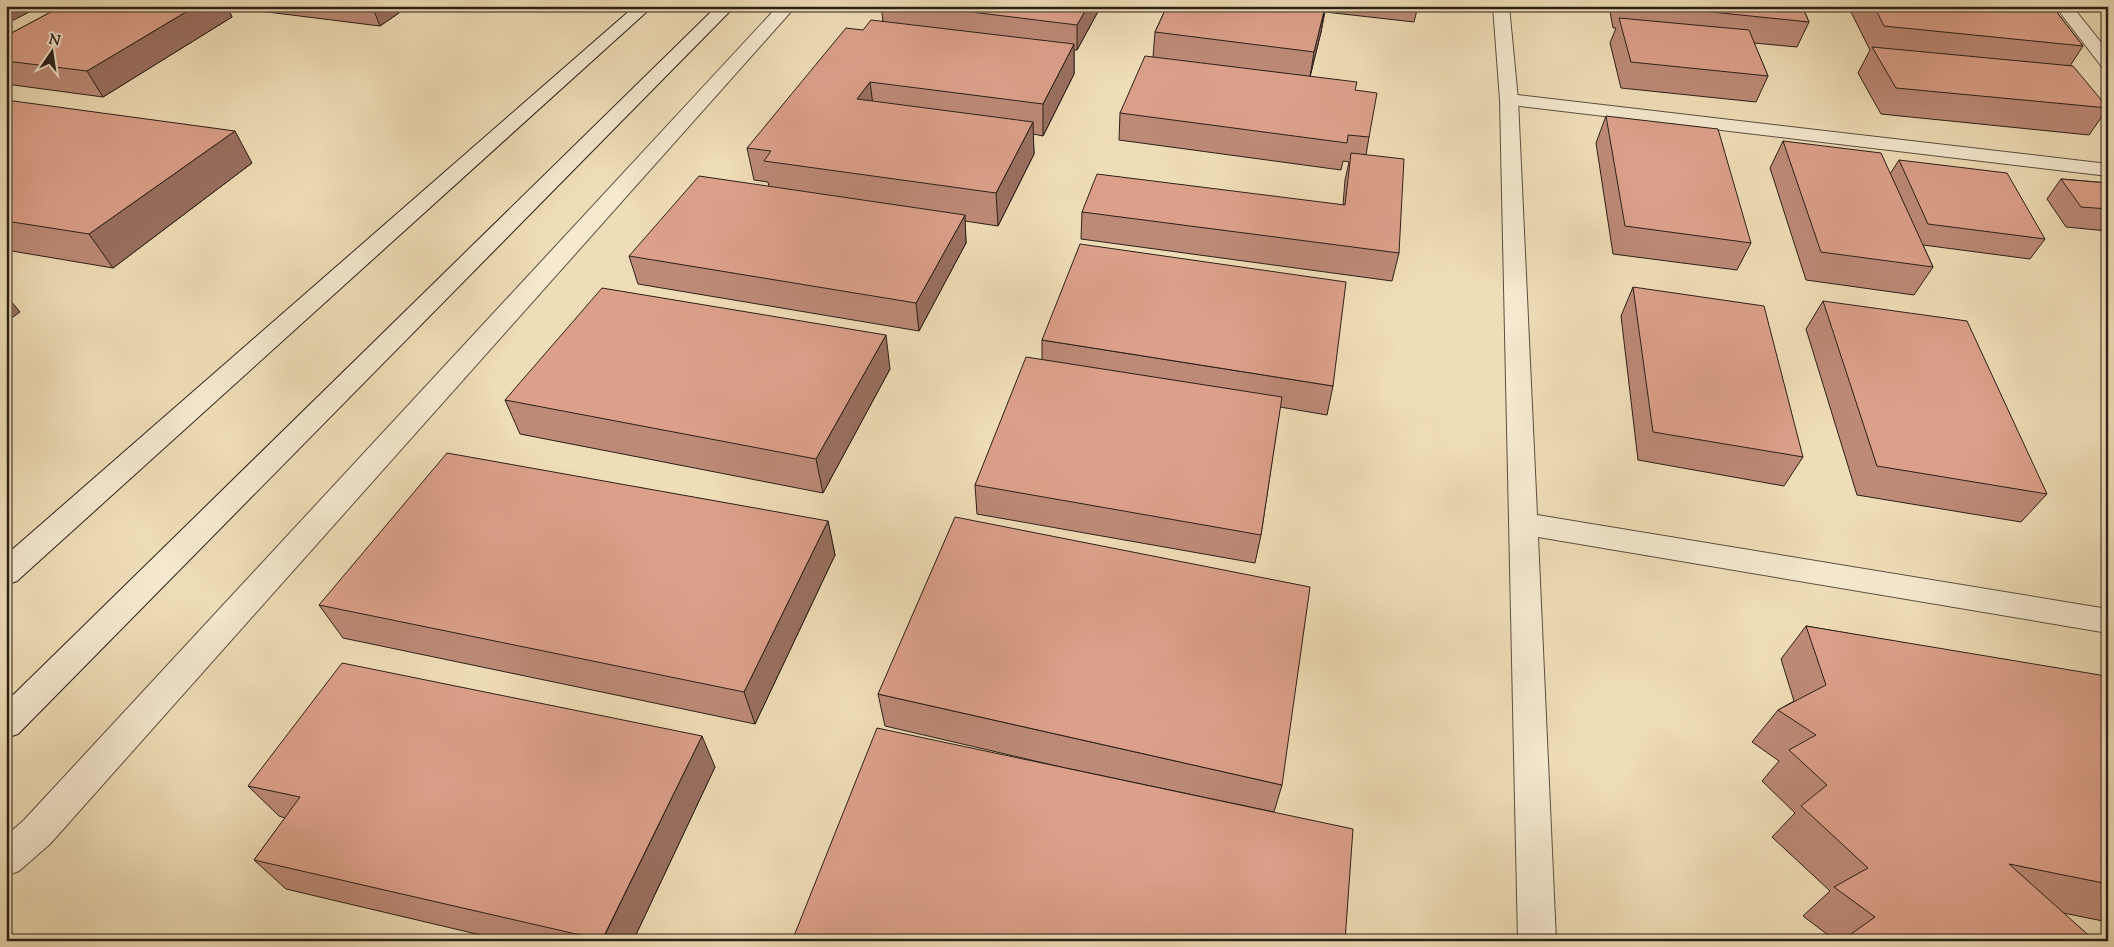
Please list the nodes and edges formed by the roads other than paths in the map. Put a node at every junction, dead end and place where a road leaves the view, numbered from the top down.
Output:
1 (645, 6) edge
2 (727, 6) edge
3 (788, 6) edge
4 (1501, 6) edge
5 (2064, 6) edge
6 (2108, 63) edge
7 (1509, 100) junction
8 (2108, 170) edge
9 (1524, 524) junction
10 (6, 573) edge
11 (2108, 621) edge
12 (6, 724) edge
13 (6, 859) edge
14 (1537, 941) edge

1 - 10 main road
2 - 12 main road
3 - 13 main road
4 - 7 main road
5 - 6 main road
7 - 8 main road
7 - 9 main road
9 - 11 main road
9 - 14 main road

